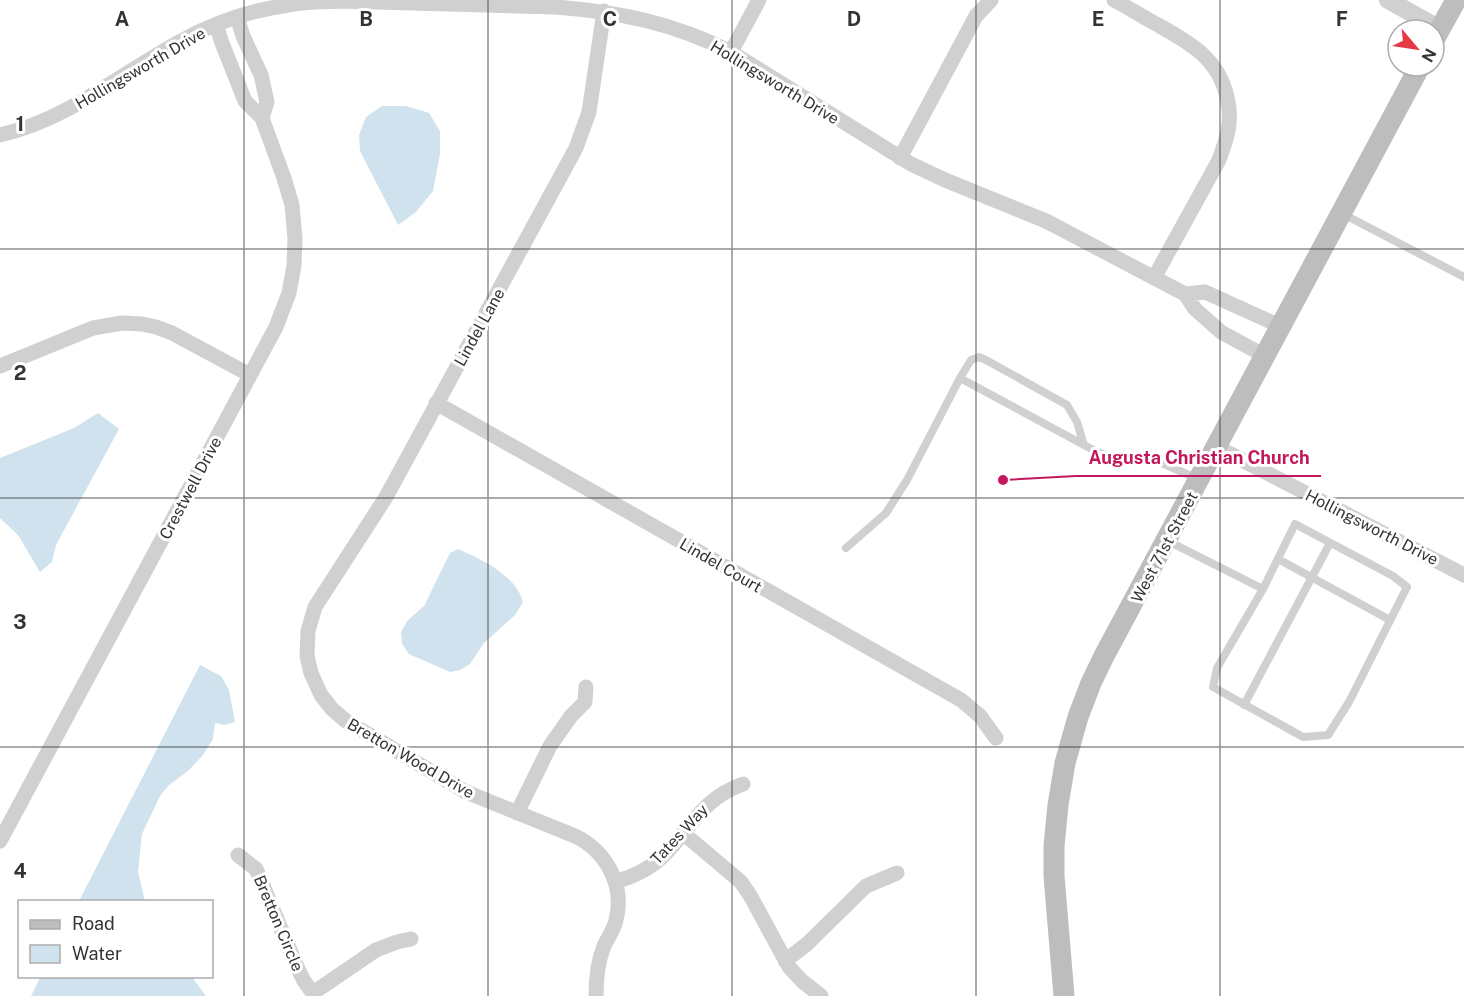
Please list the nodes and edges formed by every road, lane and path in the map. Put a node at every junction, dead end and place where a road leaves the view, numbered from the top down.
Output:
1 (759, 0) edge
2 (991, 0) edge
3 (1114, 0) edge
4 (1388, 0) edge
5 (1456, 0) edge
6 (604, 11) junction
7 (237, 17) junction
8 (1414, 18) edge
9 (1446, 18) edge
10 (216, 25) junction
11 (731, 52) junction
12 (1414, 78) edge
13 (262, 118) junction
14 (0, 135) edge
15 (900, 158) junction
16 (1341, 213) junction
17 (1464, 277) edge
18 (1154, 278) junction
19 (1185, 294) junction
20 (1280, 326) junction
21 (1265, 356) junction
22 (0, 366) edge
23 (250, 375) junction
24 (960, 378) junction
25 (436, 403) junction
26 (1084, 445) junction
27 (1217, 447) junction
28 (1199, 480) junction
29 (1167, 540) junction
30 (1330, 543) junction
31 (846, 548) dead end
32 (1278, 559) junction
33 (1464, 574) edge
34 (1312, 578) junction
35 (1263, 589) junction
36 (1390, 620) junction
37 (309, 625) joint
38 (586, 687) dead end
39 (1244, 705) junction
40 (996, 738) dead end
41 (743, 784) dead end
42 (517, 813) junction
43 (683, 832) junction
44 (0, 840) edge
45 (238, 855) dead end
46 (897, 873) dead end
47 (615, 882) junction
48 (411, 939) dead end
49 (785, 961) junction
50 (1066, 994) edge
51 (314, 995) edge
52 (596, 996) edge
53 (821, 996) edge

1 - 11 street
2 - 15 street
3 - 18 street
4 - 8 street
5 - 9 main road
6 - 7 street, Hollingsworth Drive
6 - 11 street, Hollingsworth Drive
6 - 25 street, Lindel Lane
7 - 10 street, Hollingsworth Drive
7 - 13 street, Crestwell Drive
10 - 13 street, Crestwell Drive
10 - 14 street, Hollingsworth Drive
11 - 15 street, Hollingsworth Drive
12 - 16 main road, West 71st Street
13 - 23 street, Crestwell Drive
15 - 18 street, Hollingsworth Drive
16 - 17 lane
16 - 20 main road, West 71st Street
18 - 19 street, Hollingsworth Drive
19 - 20 street, Hollingsworth Drive
19 - 21 street, Hollingsworth Drive
20 - 21 main road, West 71st Street
21 - 27 main road, West 71st Street
22 - 23 street
23 - 44 street, Crestwell Drive
24 - 26 lane
24 - 26 lane
24 - 31 lane
25 - 37 street, Lindel Lane
25 - 40 street, Lindel Court
26 - 28 lane
27 - 28 main road, West 71st Street
27 - 33 street, Hollingsworth Drive
28 - 29 main road, West 71st Street
29 - 35 lane
29 - 50 main road, West 71st Street
30 - 32 lane
30 - 34 lane
30 - 36 lane
32 - 34 lane
32 - 35 lane
34 - 36 lane
34 - 39 lane
35 - 39 lane
36 - 39 lane
37 - 42 street, Bretton Wood Drive
38 - 42 street
41 - 43 street, Tates Way
42 - 47 street, Bretton Wood Drive
43 - 47 street, Tates Way
43 - 49 street
45 - 51 street, Bretton Circle
46 - 49 street
47 - 52 street, Bretton Wood Drive
48 - 51 street
49 - 53 street

